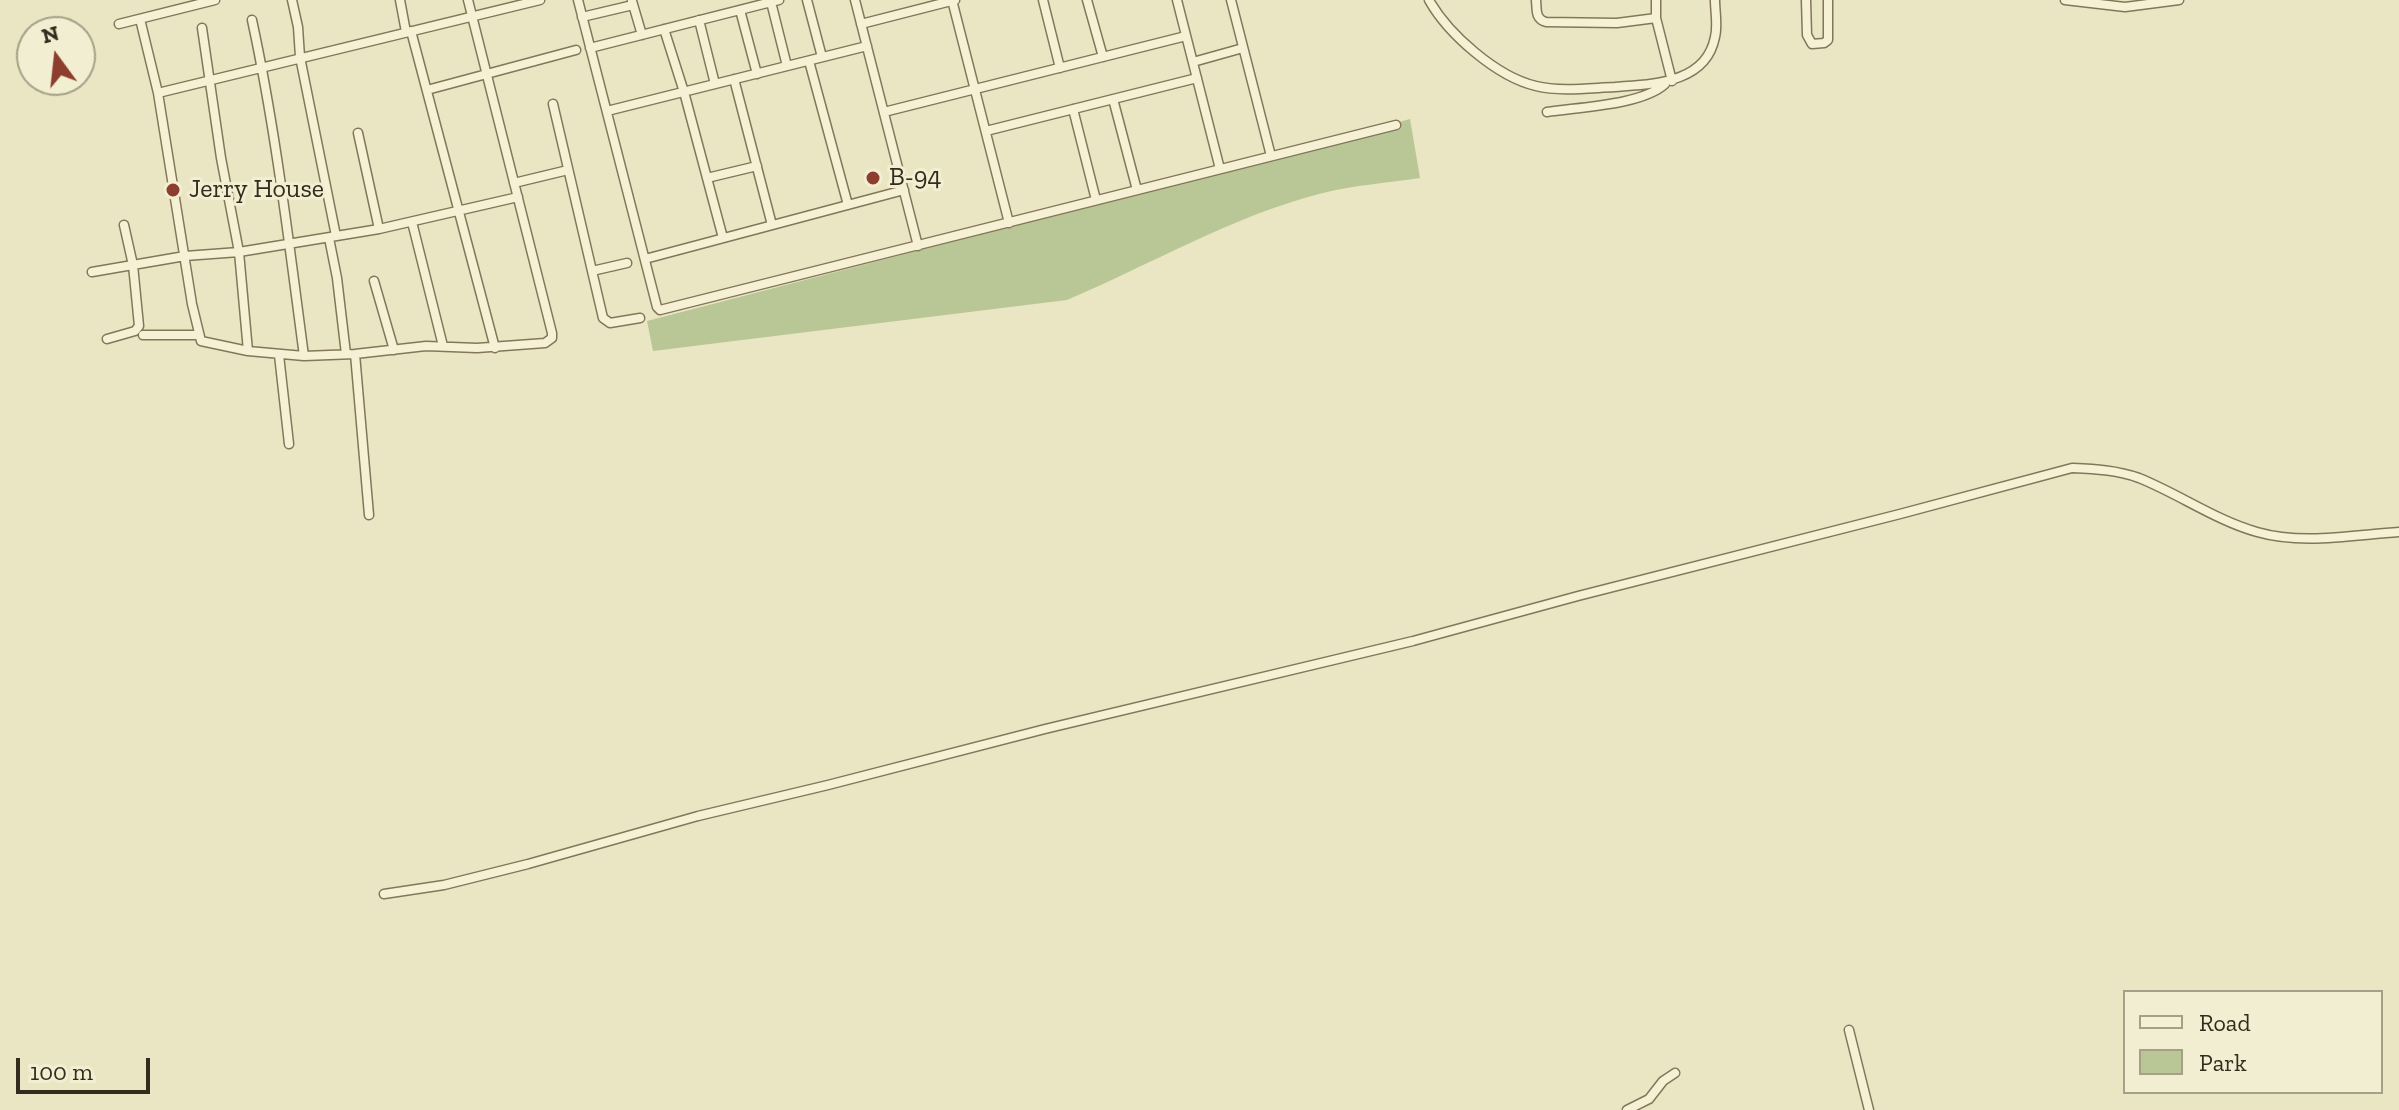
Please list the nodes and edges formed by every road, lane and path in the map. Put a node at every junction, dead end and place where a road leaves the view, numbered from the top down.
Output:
1 (215, 0) edge
2 (292, 0) edge
3 (400, 0) edge
4 (468, 0) edge
5 (540, 0) edge
6 (578, 0) edge
7 (807, 0) edge
8 (855, 0) edge
9 (954, 0) edge
10 (1043, 0) edge
11 (1087, 0) edge
12 (1177, 0) edge
13 (1231, 0) edge
14 (1429, 0) edge
15 (1536, 0) edge
16 (1656, 0) edge
17 (1715, 0) edge
18 (1806, 0) edge
19 (1828, 0) edge
20 (2065, 0) edge
21 (2179, 0) edge
22 (775, 1) edge
23 (633, 2) edge
24 (757, 3) edge
25 (2125, 3) edge
26 (740, 10) junction
27 (472, 17) junction
28 (582, 17) junction
29 (1656, 18) junction
30 (140, 19) junction
31 (252, 20) dead end
32 (699, 20) junction
33 (119, 24) dead end
34 (861, 24) junction
35 (202, 28) dead end
36 (664, 29) junction
37 (409, 32) junction
38 (642, 35) junction
39 (1186, 36) junction
40 (867, 46) junction
41 (590, 48) junction
42 (1243, 48) junction
43 (576, 50) dead end
44 (300, 57) junction
45 (822, 57) junction
46 (1103, 57) junction
47 (809, 61) junction
48 (1193, 62) junction
49 (787, 66) junction
50 (263, 67) junction
51 (1060, 68) junction
52 (487, 74) junction
53 (757, 74) junction
54 (1197, 78) junction
55 (734, 79) junction
56 (210, 80) junction
57 (1670, 82) junction
58 (715, 84) junction
59 (975, 89) junction
60 (427, 90) junction
61 (684, 92) junction
62 (158, 93) junction
63 (1113, 99) junction
64 (553, 104) dead end
65 (1073, 109) junction
66 (607, 111) junction
67 (884, 112) junction
68 (1547, 112) dead end
69 (1396, 125) dead end
70 (986, 131) junction
71 (358, 133) dead end
72 (1271, 156) junction
73 (757, 166) junction
74 (1220, 169) junction
75 (568, 170) junction
76 (707, 178) junction
77 (514, 183) junction
78 (904, 190) junction
79 (1137, 190) junction
80 (518, 197) junction
81 (1096, 200) junction
82 (848, 205) junction
83 (459, 212) junction
84 (412, 222) junction
85 (1009, 223) junction
86 (124, 225) dead end
87 (772, 225) junction
88 (379, 229) junction
89 (333, 237) junction
90 (723, 238) junction
91 (289, 243) junction
92 (918, 246) junction
93 (239, 252) junction
94 (185, 256) junction
95 (645, 259) junction
96 (627, 263) dead end
97 (133, 265) junction
98 (592, 271) junction
99 (92, 272) dead end
100 (374, 281) dead end
101 (640, 318) dead end
102 (143, 335) dead end
103 (198, 335) junction
104 (107, 339) dead end
105 (443, 346) junction
106 (495, 348) junction
107 (394, 350) junction
108 (248, 351) junction
109 (350, 354) junction
110 (279, 355) junction
111 (304, 356) junction
112 (289, 444) dead end
113 (369, 515) dead end
114 (2399, 532) edge
115 (384, 894) dead end
116 (1849, 1030) dead end
117 (1675, 1073) dead end
118 (1627, 1110) edge
119 (1869, 1110) edge

1 - 30 street
2 - 44 street
3 - 37 street
4 - 27 street
5 - 27 street
6 - 28 street
7 - 45 street
8 - 34 street
9 - 34 street
9 - 59 street
10 - 51 street
11 - 46 street
12 - 39 street
13 - 42 street
14 - 57 street
15 - 29 street
16 - 29 street
17 - 57 street
18 - 19 street
20 - 25 street
21 - 25 street
22 - 24 street
22 - 49 street
23 - 28 street
23 - 38 street
24 - 26 street
26 - 32 street
26 - 53 street
27 - 37 street
27 - 52 street
28 - 41 street
29 - 57 street
30 - 33 street
30 - 62 street
31 - 50 street
32 - 36 street
32 - 58 street
34 - 40 street
35 - 56 street
36 - 38 street
36 - 61 street
37 - 44 street
37 - 60 street
38 - 41 street
39 - 46 street
39 - 48 street
40 - 45 street
40 - 67 street
41 - 66 street
42 - 48 street
42 - 72 street
43 - 52 street
44 - 50 street
44 - 89 street
45 - 47 street
46 - 51 street
47 - 49 street
47 - 82 street
48 - 54 street
49 - 53 street
50 - 56 street
50 - 91 street
51 - 59 street
52 - 60 street
52 - 77 street
53 - 55 street
54 - 63 street
54 - 74 street
55 - 58 street
55 - 73 street
56 - 62 street
56 - 93 street
57 - 68 street
58 - 61 street
59 - 67 street
59 - 70 street
60 - 83 street
61 - 66 street
61 - 76 street
62 - 94 street
63 - 65 street
63 - 79 street
64 - 75 street
65 - 70 street
65 - 81 street
66 - 95 street
67 - 78 street
69 - 72 street
70 - 85 street
71 - 88 street
72 - 74 street
73 - 76 street
73 - 87 street
74 - 79 street
75 - 77 street
75 - 98 street
76 - 90 street
77 - 80 street
78 - 82 street
78 - 92 street
79 - 81 street
80 - 83 street
80 - 106 street
81 - 85 street
82 - 87 street
83 - 84 street
83 - 106 street
84 - 88 street
84 - 105 street
85 - 92 street
86 - 97 street
87 - 90 street
88 - 89 street
89 - 91 street
89 - 109 street
90 - 95 street
91 - 93 street
91 - 111 street
92 - 95 street
93 - 94 street
93 - 108 street
94 - 97 street
94 - 103 street
96 - 98 street
97 - 99 street
97 - 104 street
98 - 101 street
100 - 107 street
102 - 103 street
103 - 108 street
105 - 106 street
105 - 107 street
107 - 109 street
108 - 110 street
109 - 111 street
109 - 113 street
110 - 111 street
110 - 112 street
114 - 115 street
116 - 119 street
117 - 118 street

